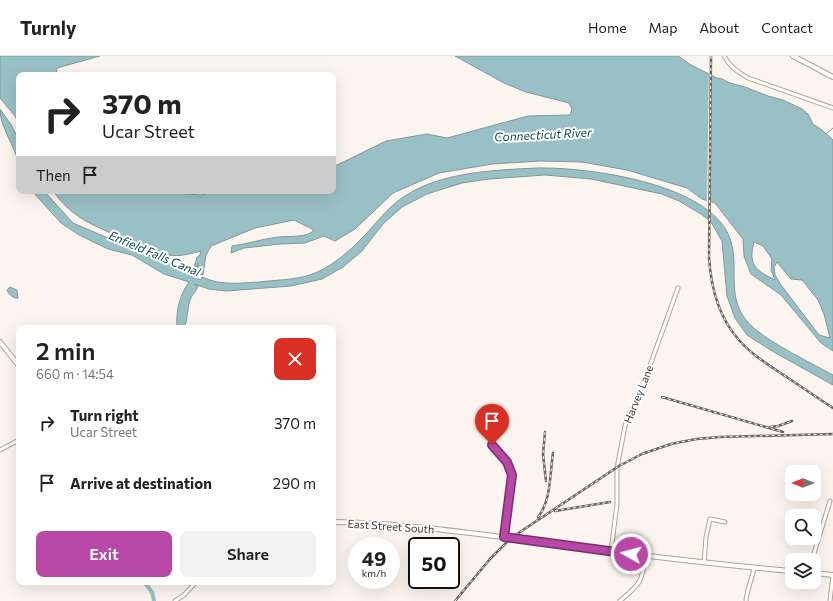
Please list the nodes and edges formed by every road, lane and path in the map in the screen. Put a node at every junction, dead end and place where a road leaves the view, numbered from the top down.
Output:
1 (724, 56) edge
2 (793, 56) edge
3 (833, 77) edge
4 (833, 108) edge
5 (678, 288) dead end
6 (0, 342) edge
7 (16, 362) edge
8 (490, 437) dead end
9 (16, 442) edge
10 (0, 450) edge
11 (830, 502) dead end
12 (336, 522) edge
13 (725, 522) dead end
14 (504, 537) junction
15 (611, 551) junction
16 (814, 553) edge
17 (646, 556) junction
18 (704, 563) junction
19 (754, 568) junction
20 (785, 570) edge
21 (821, 574) edge
22 (833, 575) edge
23 (193, 585) edge
24 (175, 601) edge
25 (620, 601) edge
26 (746, 601) edge
27 (830, 601) edge

1 - 4 street
2 - 3 main road
5 - 15 street, Harvey Lane
6 - 7 main road
8 - 14 street
9 - 10 street
11 - 16 street
12 - 14 main road, East Street South
13 - 18 street
14 - 15 main road, East Street South
15 - 17 main road, East Street South
17 - 18 main road, East Street South
17 - 25 street
18 - 19 main road, East Street South
19 - 20 main road, East Street South
19 - 26 street
21 - 22 main road
22 - 27 street
23 - 24 street

